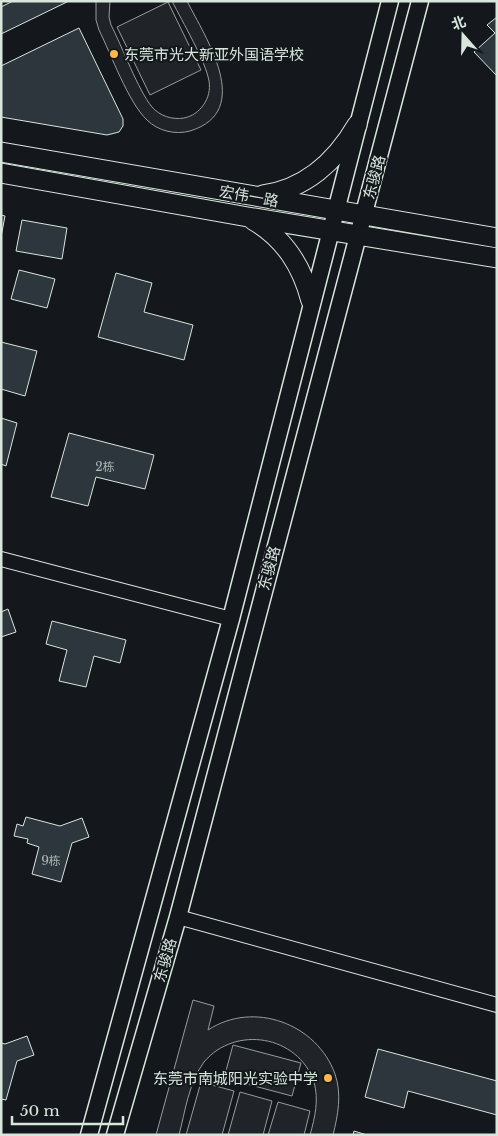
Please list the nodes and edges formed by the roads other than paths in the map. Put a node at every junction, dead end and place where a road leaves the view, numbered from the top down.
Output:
1 (390, 1) edge
2 (420, 1) edge
3 (357, 125) junction
4 (1, 152) edge
5 (1, 173) edge
6 (251, 196) junction
7 (335, 211) junction
8 (364, 216) junction
9 (248, 217) junction
10 (330, 231) junction
11 (358, 235) junction
12 (497, 238) edge
13 (497, 258) edge
14 (311, 301) junction
15 (1, 559) edge
16 (231, 619) junction
17 (178, 917) junction
18 (497, 1005) edge
19 (89, 1135) edge
20 (114, 1135) edge

1 - 3 street, 东骏路
2 - 8 street, 东骏路
3 - 6 main road
3 - 7 street, 东骏路
4 - 6 main road, 宏伟一路
5 - 9 main road, 宏伟一路
6 - 7 main road, 宏伟一路
7 - 8 main road, 宏伟一路
7 - 10 street, 东骏路
8 - 11 street, 东骏路
8 - 12 main road, 宏伟一路
9 - 10 main road, 宏伟一路
9 - 14 main road
10 - 11 main road, 宏伟一路
10 - 14 street, 东骏路
11 - 13 main road, 宏伟一路
11 - 17 street, 东骏路
14 - 16 street, 东骏路
15 - 16 street
16 - 19 street, 东骏路
17 - 18 street
17 - 20 street, 东骏路

